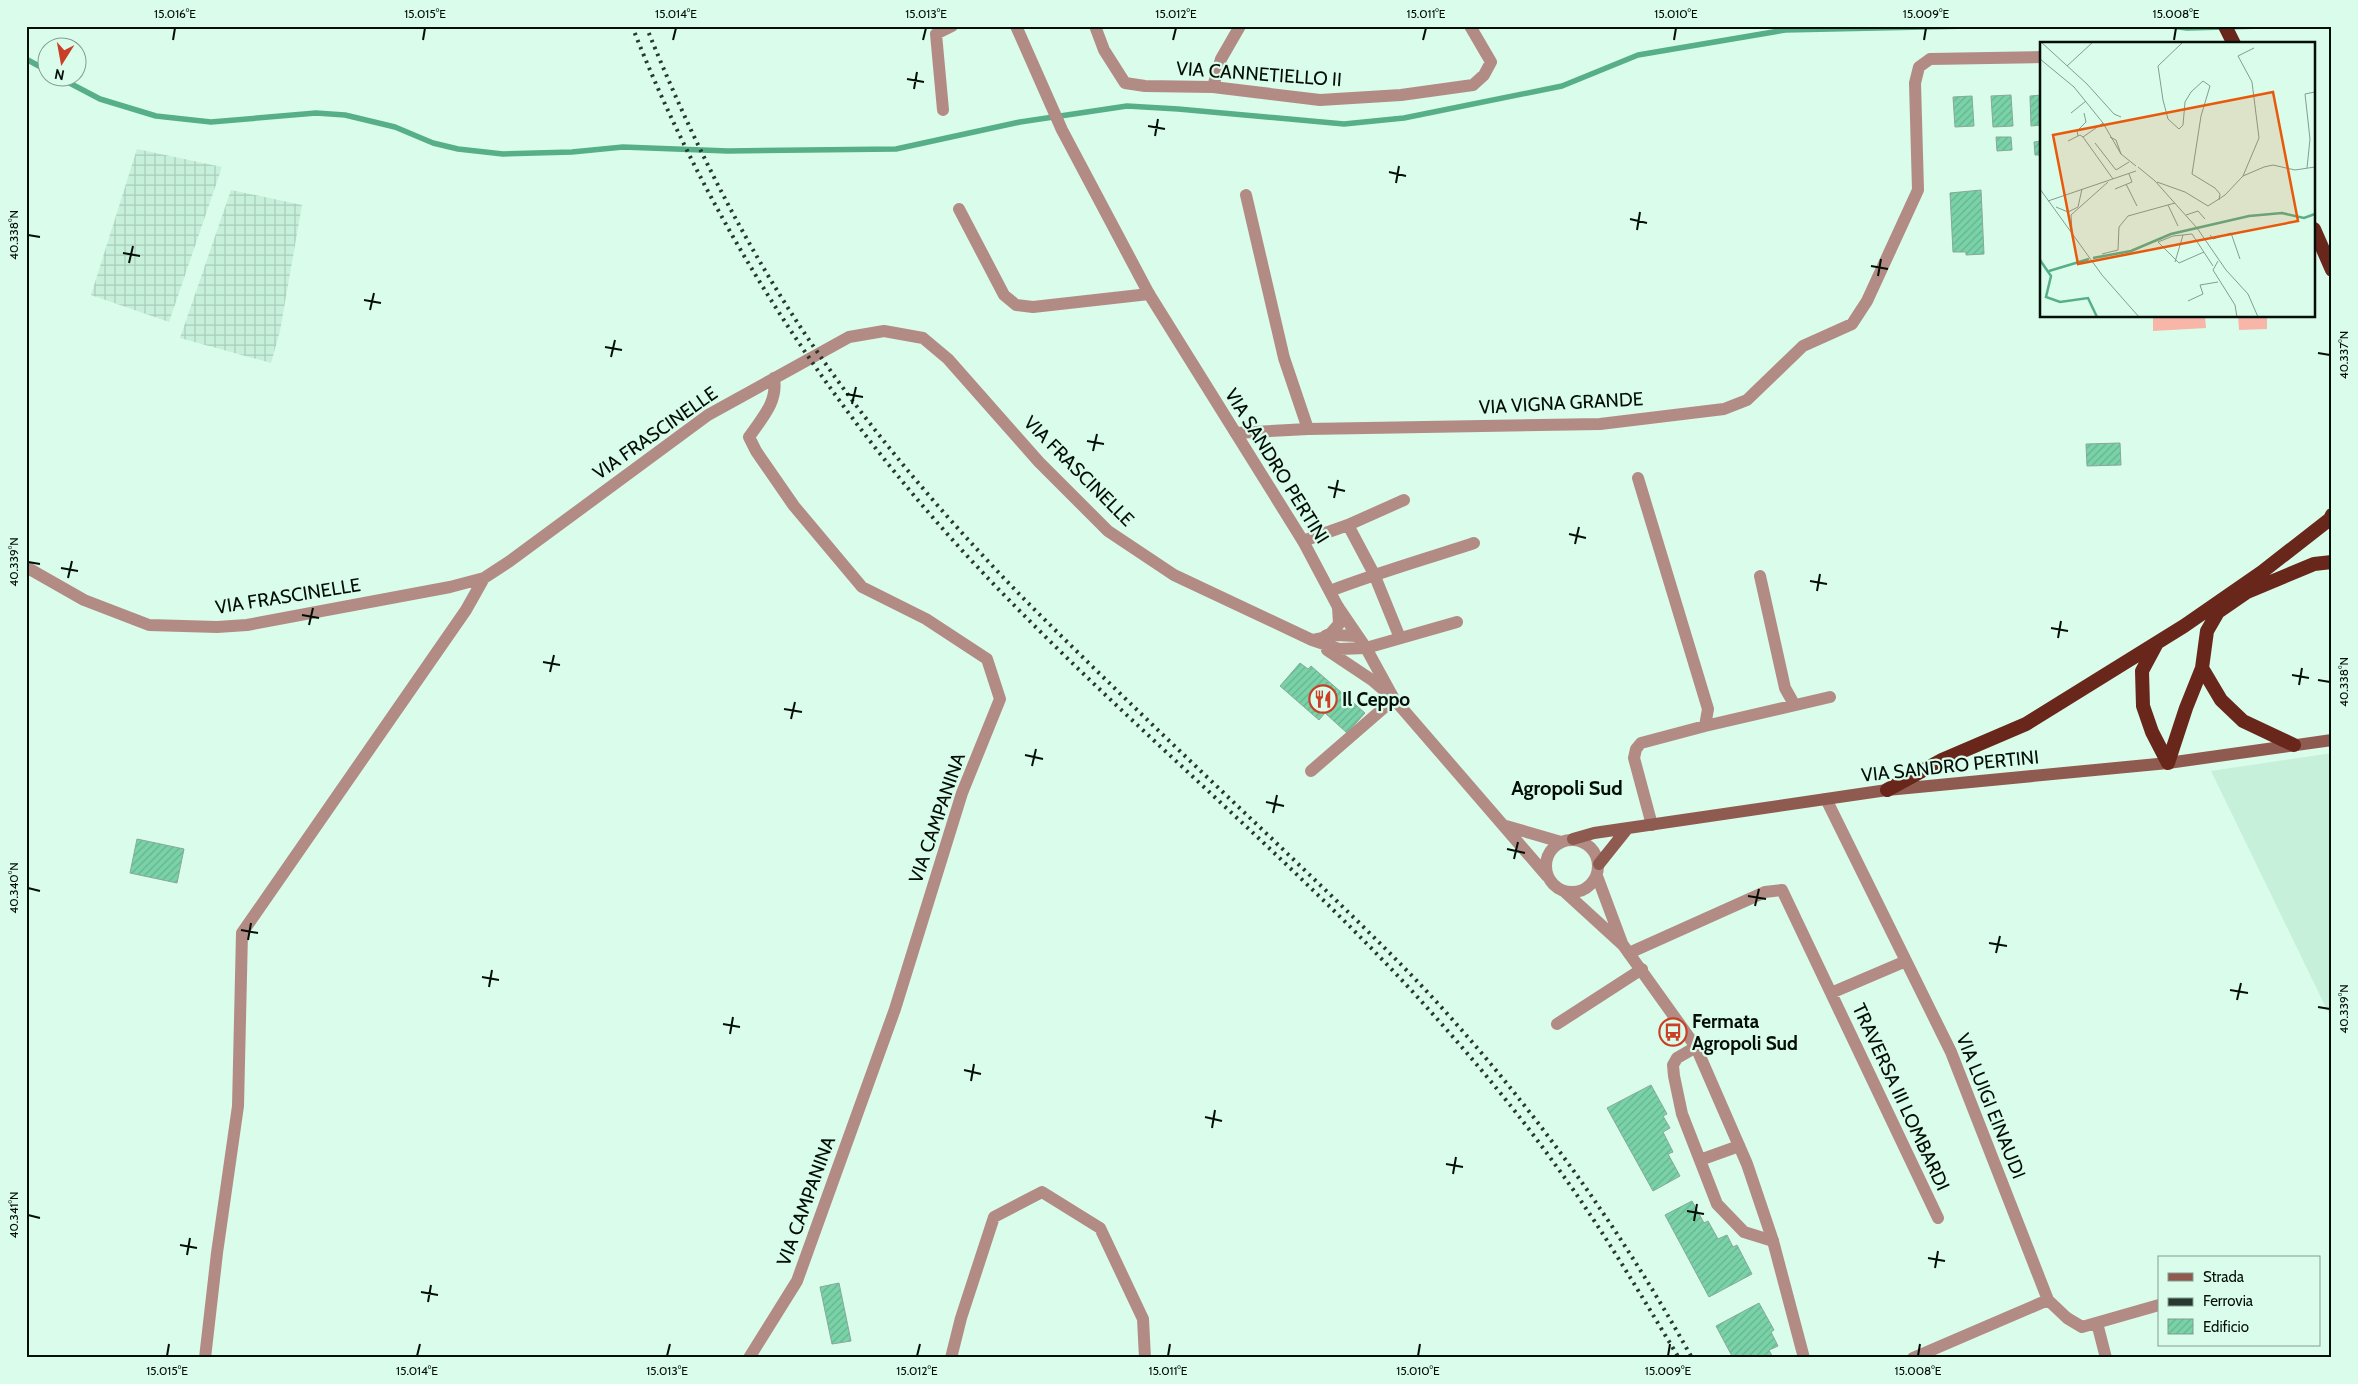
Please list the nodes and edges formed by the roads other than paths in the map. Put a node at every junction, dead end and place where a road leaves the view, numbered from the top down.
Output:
1 (952, 26) edge
2 (1016, 26) edge
3 (1095, 26) edge
4 (1240, 26) edge
5 (1470, 26) edge
6 (2225, 26) edge
7 (934, 30) edge
8 (2233, 42) edge
9 (2040, 56) edge
10 (1213, 87) junction
11 (943, 110) dead end
12 (1246, 195) dead end
13 (959, 208) dead end
14 (2316, 234) edge
15 (2332, 270) edge
16 (1149, 294) junction
17 (774, 378) junction
18 (1308, 429) junction
19 (1236, 433) junction
20 (1638, 478) dead end
21 (1404, 500) dead end
22 (2332, 515) edge
23 (1348, 525) junction
24 (1303, 541) junction
25 (1474, 543) dead end
26 (2332, 562) edge
27 (26, 567) edge
28 (1374, 574) junction
29 (1760, 576) dead end
30 (484, 578) junction
31 (1330, 591) junction
32 (1338, 607) junction
33 (1457, 622) dead end
34 (1357, 636) junction
35 (1400, 638) junction
36 (1317, 639) junction
37 (2158, 642) junction
38 (1366, 648) junction
39 (2202, 668) junction
40 (1830, 696) dead end
41 (1394, 699) junction
42 (1794, 704) junction
43 (1705, 726) junction
44 (2332, 740) edge
45 (2294, 745) junction
46 (2168, 763) junction
47 (1312, 771) dead end
48 (1887, 790) junction
49 (1826, 799) junction
50 (1652, 825) junction
51 (1506, 826) junction
52 (1627, 829) junction
53 (1567, 841) junction
54 (1598, 870) junction
55 (1547, 876) junction
56 (1565, 892) junction
57 (1626, 949) junction
58 (1906, 961) junction
59 (1642, 969) junction
60 (1831, 993) junction
61 (1557, 1024) dead end
62 (1696, 1047) junction
63 (1739, 1146) junction
64 (1700, 1160) junction
65 (1938, 1218) dead end
66 (1773, 1241) junction
67 (2048, 1300) junction
68 (2158, 1305) edge
69 (2097, 1323) junction
70 (205, 1358) edge
71 (749, 1358) edge
72 (951, 1358) edge
73 (1146, 1358) edge
74 (1804, 1358) edge
75 (1913, 1358) edge
76 (2106, 1358) edge

1 - 7 street
2 - 16 street, VIA SANDRO PERTINI
3 - 10 street, VIA CANNETIELLO II
4 - 10 street
5 - 10 street, VIA CANNETIELLO II
6 - 8 highway
7 - 11 street
9 - 18 street, VIA VIGNA GRANDE
12 - 18 street
13 - 16 street
14 - 15 highway
16 - 19 street, VIA SANDRO PERTINI
17 - 30 street, VIA FRASCINELLE
17 - 36 street, VIA FRASCINELLE
17 - 71 street, VIA CAMPANINA
18 - 19 street, VIA VIGNA GRANDE
19 - 24 street, VIA SANDRO PERTINI
20 - 43 street
21 - 23 street
22 - 37 highway
23 - 24 street
23 - 28 street
24 - 31 street, VIA SANDRO PERTINI
25 - 28 street
26 - 39 highway
27 - 30 street, VIA FRASCINELLE
28 - 31 street
28 - 35 street
29 - 42 street
30 - 70 street
31 - 32 street, VIA SANDRO PERTINI
32 - 34 street, VIA SANDRO PERTINI
32 - 36 street
33 - 35 street, VIA FRASCINELLE
34 - 36 street
34 - 38 street, VIA SANDRO PERTINI
35 - 38 street, VIA FRASCINELLE
36 - 38 street, VIA FRASCINELLE
36 - 41 street, VIA FRASCINELLE
37 - 46 highway
37 - 48 highway
38 - 41 street, VIA SANDRO PERTINI
39 - 45 highway
39 - 46 highway
40 - 42 street
41 - 47 street
41 - 51 street, VIA SANDRO PERTINI
42 - 43 street
43 - 50 street
44 - 45 main road, VIA SANDRO PERTINI
45 - 46 main road, VIA SANDRO PERTINI
46 - 48 main road, VIA SANDRO PERTINI
48 - 49 main road, VIA SANDRO PERTINI
49 - 50 main road, VIA SANDRO PERTINI
49 - 58 street, VIA LUIGI EINAUDI
50 - 52 main road, VIA SANDRO PERTINI
51 - 53 street
51 - 55 street, VIA SANDRO PERTINI
52 - 53 main road, VIA SANDRO PERTINI
52 - 54 main road
53 - 54 street
53 - 55 street
54 - 56 street
54 - 57 street
55 - 56 street
56 - 57 street
57 - 59 street
57 - 60 street, TRAVERSA III LOMBARDI
58 - 60 street, TRAVERSA III LOMBARDI
58 - 67 street, VIA LUIGI EINAUDI
59 - 61 street
59 - 62 street
60 - 65 street, TRAVERSA III LOMBARDI
62 - 63 street
62 - 64 street
63 - 64 street
63 - 66 street
64 - 66 street
66 - 74 street
67 - 69 street
67 - 75 street
68 - 69 street
69 - 76 street
72 - 73 street

